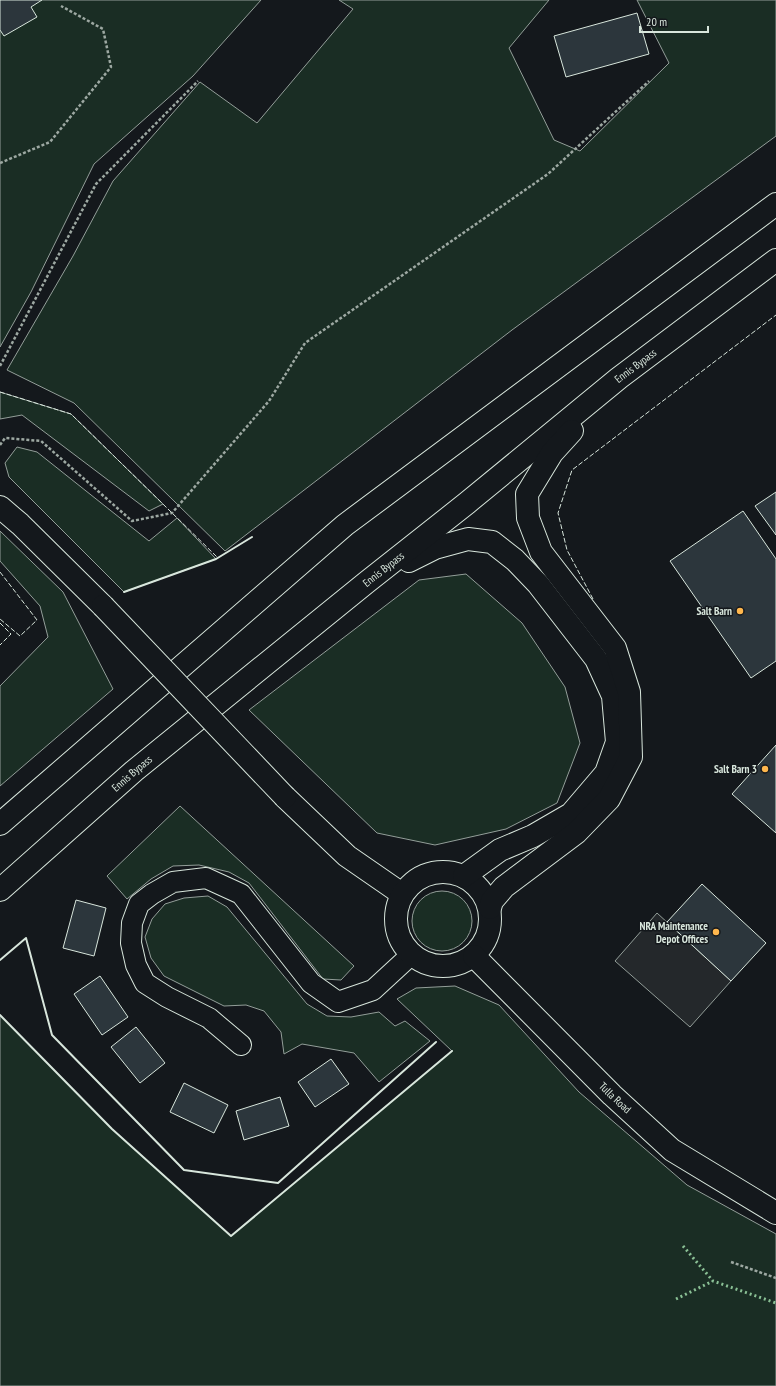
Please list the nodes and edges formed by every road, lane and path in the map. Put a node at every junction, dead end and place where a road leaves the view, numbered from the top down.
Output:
1 (61, 6) dead end
2 (198, 81) dead end
3 (649, 81) dead end
4 (0, 163) edge
5 (776, 204) edge
6 (776, 260) edge
7 (0, 366) edge
8 (619, 378) junction
9 (0, 445) edge
10 (0, 507) edge
11 (367, 582) junction
12 (0, 824) edge
13 (464, 876) junction
14 (0, 890) edge
15 (402, 894) junction
16 (490, 908) junction
17 (411, 955) junction
18 (474, 956) junction
19 (241, 1045) dead end
20 (776, 1214) edge
21 (731, 1262) dead end
22 (776, 1278) edge

1 - 4 path
2 - 7 path
3 - 9 path
5 - 12 main road
6 - 8 main road, Ennis Bypass
8 - 11 main road, Ennis Bypass
8 - 16 main road
10 - 15 main road, bridge
11 - 13 main road
11 - 14 main road, Ennis Bypass
13 - 15 main road
13 - 16 main road
15 - 17 main road
16 - 18 main road
17 - 18 main road
17 - 19 street
18 - 20 main road, Tulla Road
21 - 22 path

